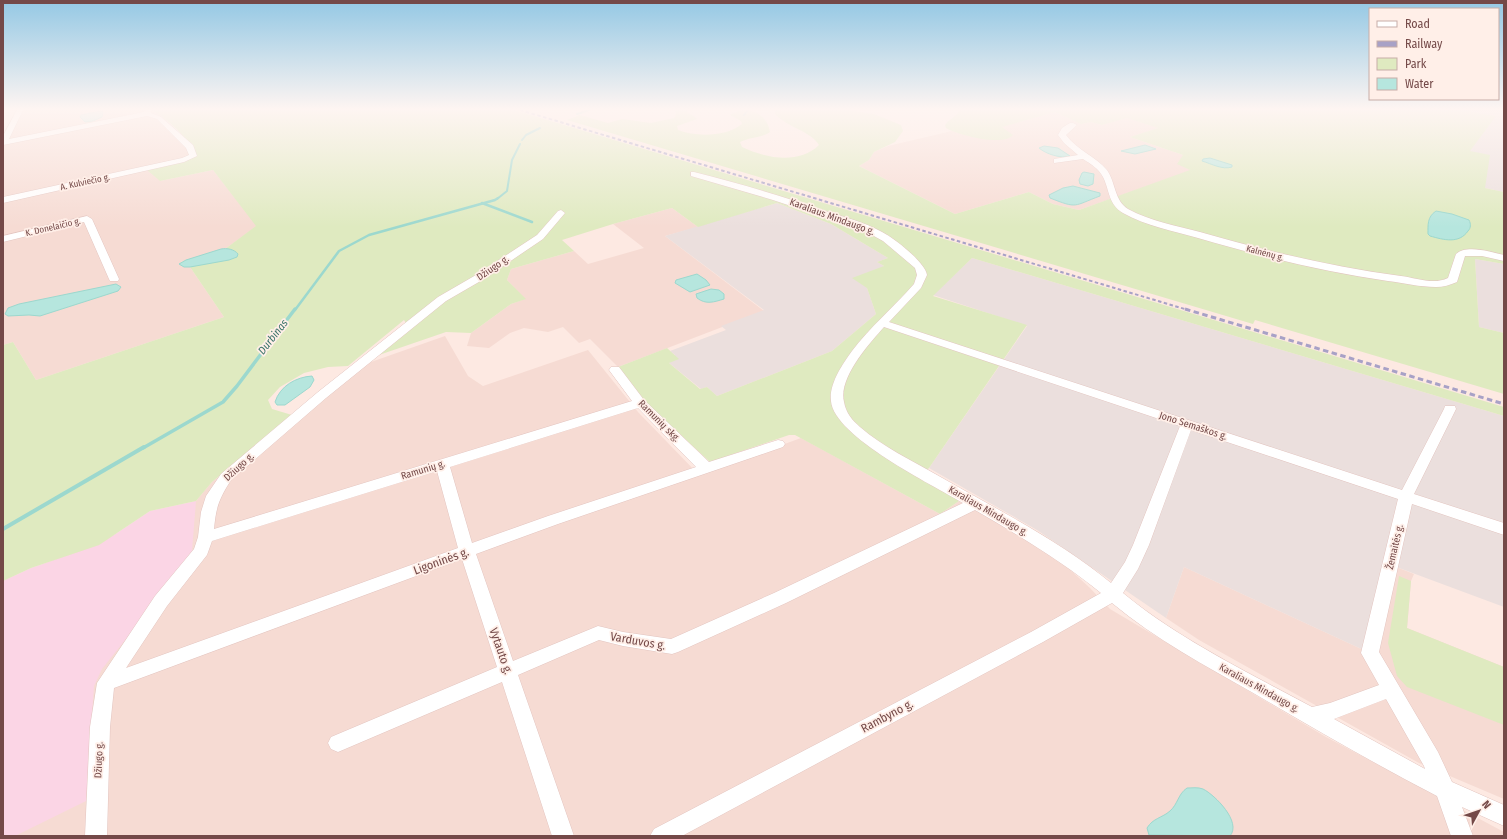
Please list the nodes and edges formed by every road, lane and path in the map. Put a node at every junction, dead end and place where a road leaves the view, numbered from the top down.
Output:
1 (191, 149) edge
2 (1076, 149) edge
3 (1085, 156) junction
4 (1057, 161) dead end
5 (694, 174) dead end
6 (3, 200) edge
7 (561, 213) dead end
8 (3, 239) edge
9 (1504, 258) edge
10 (114, 278) dead end
11 (882, 323) junction
12 (616, 370) dead end
13 (640, 404) junction
14 (1450, 409) dead end
15 (1187, 424) junction
16 (778, 444) dead end
17 (442, 464) junction
18 (706, 468) junction
19 (1406, 496) junction
20 (976, 503) junction
21 (1504, 529) edge
22 (206, 537) junction
23 (467, 551) junction
24 (1112, 594) junction
25 (508, 670) junction
26 (106, 683) junction
27 (1390, 690) junction
28 (1310, 716) junction
29 (338, 743) dead end
30 (1445, 789) junction
31 (1504, 816) edge
32 (96, 836) edge
33 (563, 836) edge
34 (661, 836) edge
35 (1462, 836) edge

1 - 6 street, A. Kulviečio g.
2 - 3 street, Kalnėnų g.
3 - 4 street
3 - 9 street, Kalnėnų g.
5 - 11 street, Karaliaus Mindaugo g.
7 - 22 street, Džiugo g.
8 - 10 street, K. Donelaičio g.
11 - 15 street, Jono Semaškos g.
11 - 20 street, Karaliaus Mindaugo g.
12 - 13 street, Ramunių skg.
13 - 17 street, Ramunių g.
13 - 18 street, Ramunių skg.
14 - 19 street, Žemaitės g.
15 - 19 street, Jono Semaškos g.
15 - 24 street
16 - 18 street, Ligoninės g.
17 - 22 street, Ramunių g.
17 - 23 street, Vytauto g.
18 - 23 street, Ligoninės g.
19 - 21 street, Jono Semaškos g.
19 - 27 street, Žemaitės g.
20 - 24 street, Karaliaus Mindaugo g.
20 - 25 street, Varduvos g.
22 - 26 street, Džiugo g.
23 - 25 street, Vytauto g.
23 - 26 street, Ligoninės g.
24 - 28 street, Karaliaus Mindaugo g.
24 - 34 street, Rambyno g.
25 - 29 street, Varduvos g.
25 - 33 street, Vytauto g.
26 - 32 street, Džiugo g.
27 - 28 street
27 - 30 street, Žemaitės g.
28 - 30 street, Karaliaus Mindaugo g.
30 - 31 street, Karaliaus Mindaugo g.
30 - 35 street, Žemaitės g.

